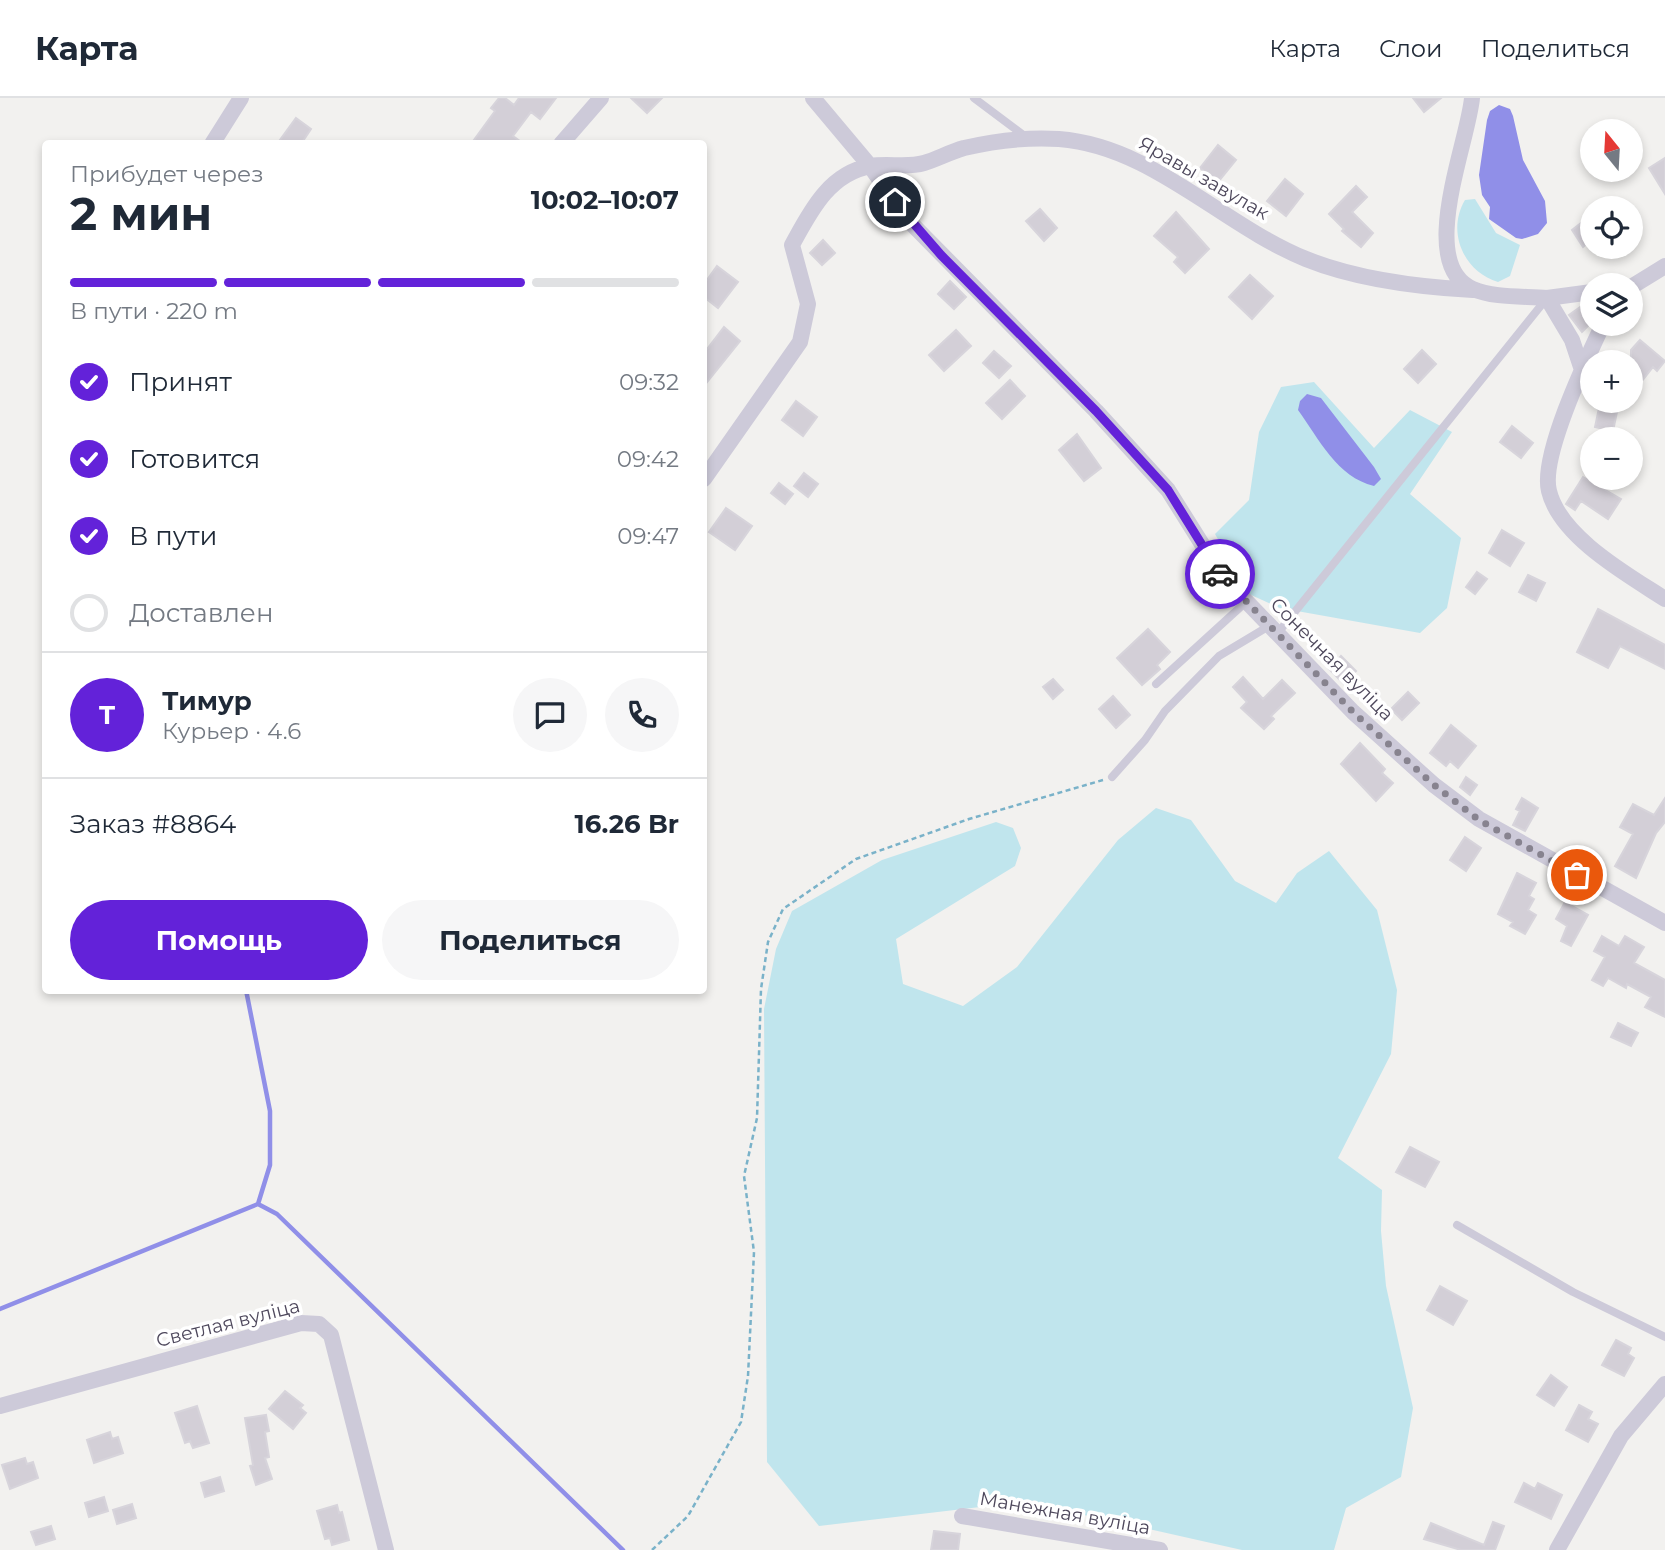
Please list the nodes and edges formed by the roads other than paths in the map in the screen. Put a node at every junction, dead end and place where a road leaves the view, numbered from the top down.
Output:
1 (241, 98) edge
2 (601, 98) edge
3 (974, 98) edge
4 (1472, 98) edge
5 (818, 100) edge
6 (1029, 138) junction
7 (215, 140) edge
8 (564, 140) edge
9 (870, 166) junction
10 (1665, 266) edge
11 (1643, 280) edge
12 (1473, 290) junction
13 (1580, 294) edge
14 (1547, 298) junction
15 (1580, 367) edge
16 (1580, 373) edge
17 (707, 475) edge
18 (1665, 599) edge
19 (1246, 602) junction
20 (1273, 630) junction
21 (1156, 684) dead end
22 (1112, 777) road end
23 (1665, 923) edge
24 (1457, 1225) dead end
25 (1665, 1337) edge
26 (1665, 1384) edge
27 (0, 1406) edge
28 (962, 1516) dead end
29 (386, 1550) edge
30 (1160, 1550) edge
31 (1557, 1550) edge

1 - 7 street
2 - 8 street
3 - 6 lane
4 - 12 street
5 - 9 street, Сонечная вуліца
6 - 9 street, Яравы завулак
6 - 12 street, Яравы завулак
9 - 17 street
9 - 19 street, Сонечная вуліца
10 - 11 street
12 - 14 street, Яравы завулак
13 - 14 street, Яравы завулак
14 - 15 street
14 - 20 lane
16 - 18 street
19 - 20 street, Сонечная вуліца
19 - 21 lane
20 - 22 lane
20 - 23 street, Сонечная вуліца
24 - 25 lane
26 - 31 street
27 - 29 street, Светлая вуліца
28 - 30 street, Манежная вуліца

